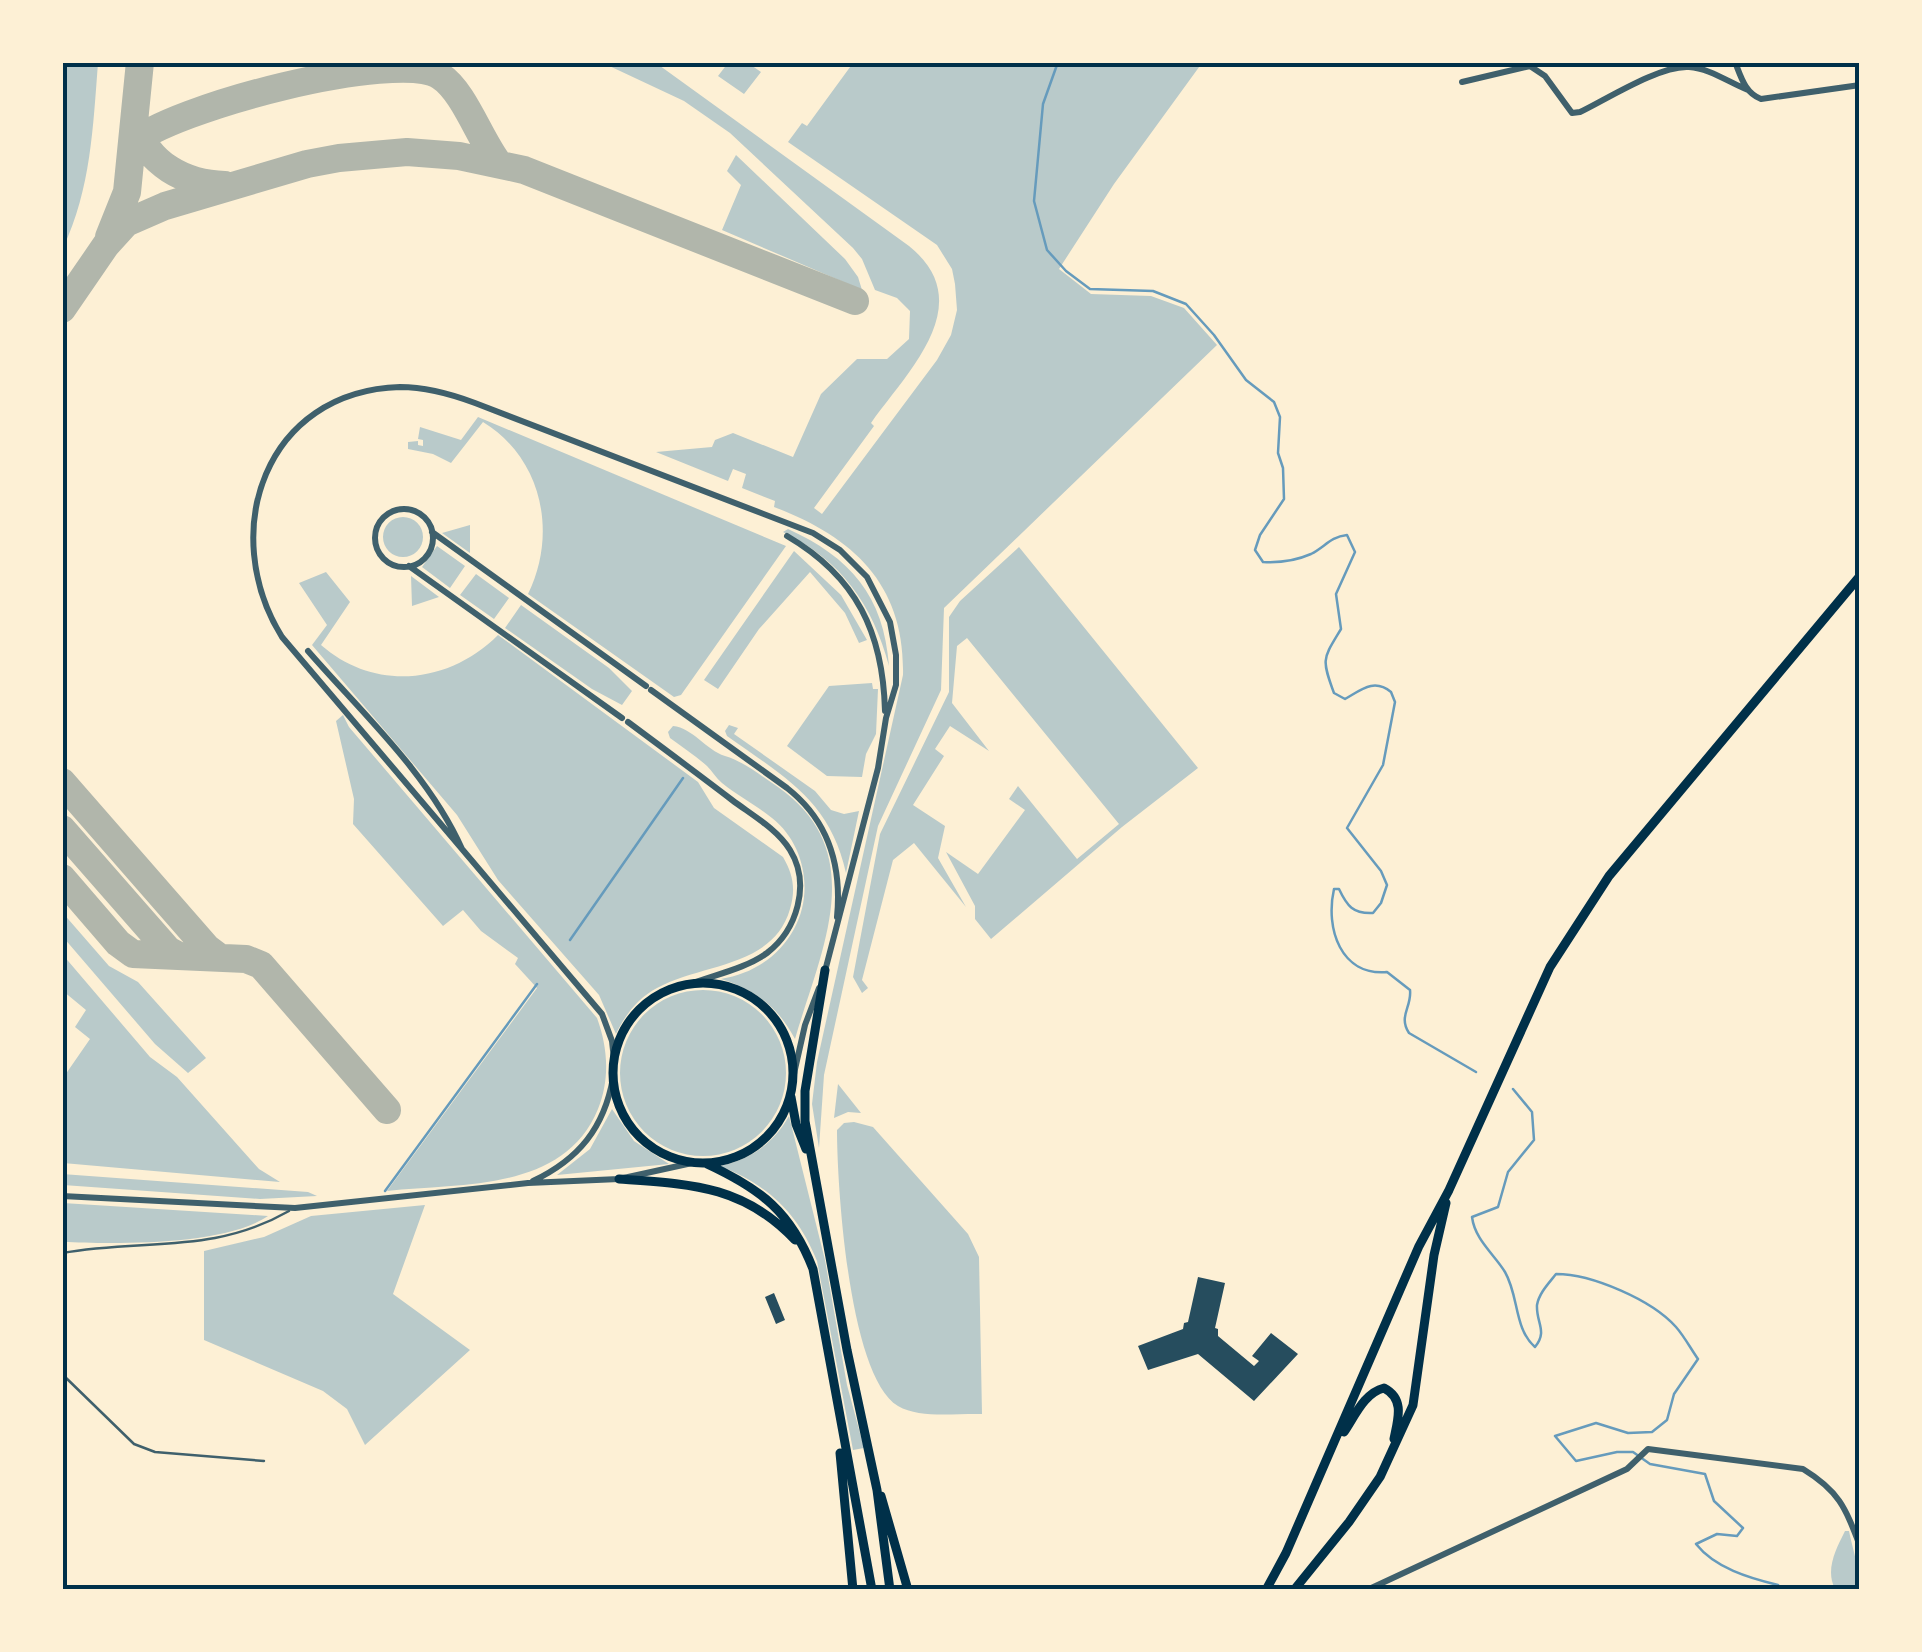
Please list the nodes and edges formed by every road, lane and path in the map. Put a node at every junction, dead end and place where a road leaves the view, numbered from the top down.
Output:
1 (1735, 62) edge
2 (1462, 82) dead end
3 (1860, 85) edge
4 (1748, 90) junction
5 (432, 532) junction
6 (787, 536) dead end
7 (410, 566) junction
8 (1860, 576) edge
9 (308, 651) dead end
10 (886, 718) junction
11 (462, 849) junction
12 (835, 934) junction
13 (826, 970) junction
14 (688, 984) junction
15 (614, 1060) junction
16 (613, 1078) junction
17 (792, 1078) junction
18 (790, 1093) junction
19 (810, 1161) junction
20 (692, 1162) junction
21 (704, 1163) junction
22 (619, 1179) junction
23 (528, 1183) junction
24 (1449, 1190) junction
25 (62, 1196) edge
26 (295, 1208) junction
27 (806, 1250) junction
28 (62, 1253) edge
29 (62, 1374) edge
30 (834, 1395) junction
31 (1332, 1450) junction
32 (264, 1461) dead end
33 (1388, 1461) junction
34 (877, 1490) junction
35 (1860, 1546) edge
36 (1306, 1576) junction
37 (853, 1590) edge
38 (872, 1590) edge
39 (890, 1590) edge
40 (908, 1590) edge
41 (1266, 1590) edge
42 (1294, 1590) edge
43 (1308, 1590) edge
44 (1367, 1590) edge

1 - 4 street
2 - 4 street
3 - 4 street
5 - 7 street
5 - 7 street
5 - 12 street
6 - 10 street
7 - 14 street
8 - 24 main road
9 - 11 street
10 - 11 street
10 - 12 street
11 - 15 street
12 - 13 street
13 - 17 street
13 - 19 main road
14 - 15 main road
14 - 17 main road
15 - 16 main road
16 - 20 main road
16 - 23 street
17 - 18 main road
18 - 19 main road
18 - 21 main road
19 - 34 main road
20 - 21 main road
20 - 22 street
21 - 27 main road
22 - 23 street
22 - 27 main road
23 - 26 street
24 - 31 main road
24 - 33 main road
25 - 26 street
26 - 28 lane
27 - 30 main road
29 - 32 lane
30 - 37 main road
30 - 38 main road
31 - 33 main road
31 - 41 main road
33 - 36 main road
34 - 39 main road
34 - 40 main road
35 - 44 street
36 - 42 main road
36 - 43 street

